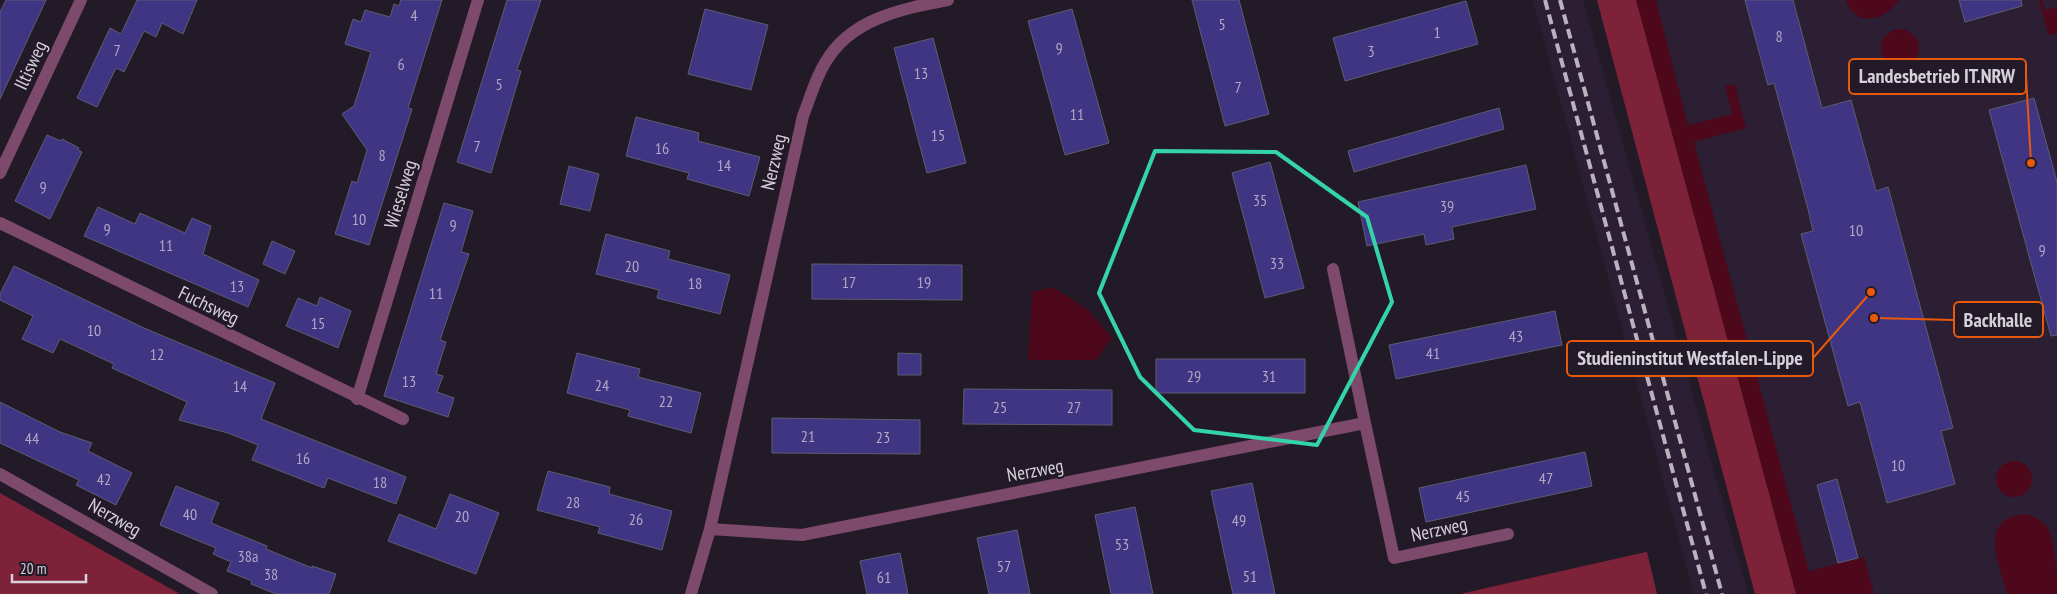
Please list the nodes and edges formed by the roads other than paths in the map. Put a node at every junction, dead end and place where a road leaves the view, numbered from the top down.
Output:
1 (81, 0) edge
2 (478, 0) edge
3 (948, 0) edge
4 (0, 173) edge
5 (0, 223) edge
6 (1333, 269) dead end
7 (357, 399) junction
8 (402, 419) dead end
9 (1366, 423) junction
10 (0, 474) edge
11 (710, 529) junction
12 (1508, 534) dead end
13 (212, 594) edge
14 (691, 594) edge

1 - 4 street, Iltisweg
2 - 7 street, Wieselweg
3 - 11 street, Nerzweg
5 - 7 street, Fuchsweg
6 - 9 street, Nerzweg
7 - 8 street, Fuchsweg
9 - 11 street, Nerzweg
9 - 12 street, Nerzweg
10 - 13 street, Nerzweg
11 - 14 street, Nerzweg

